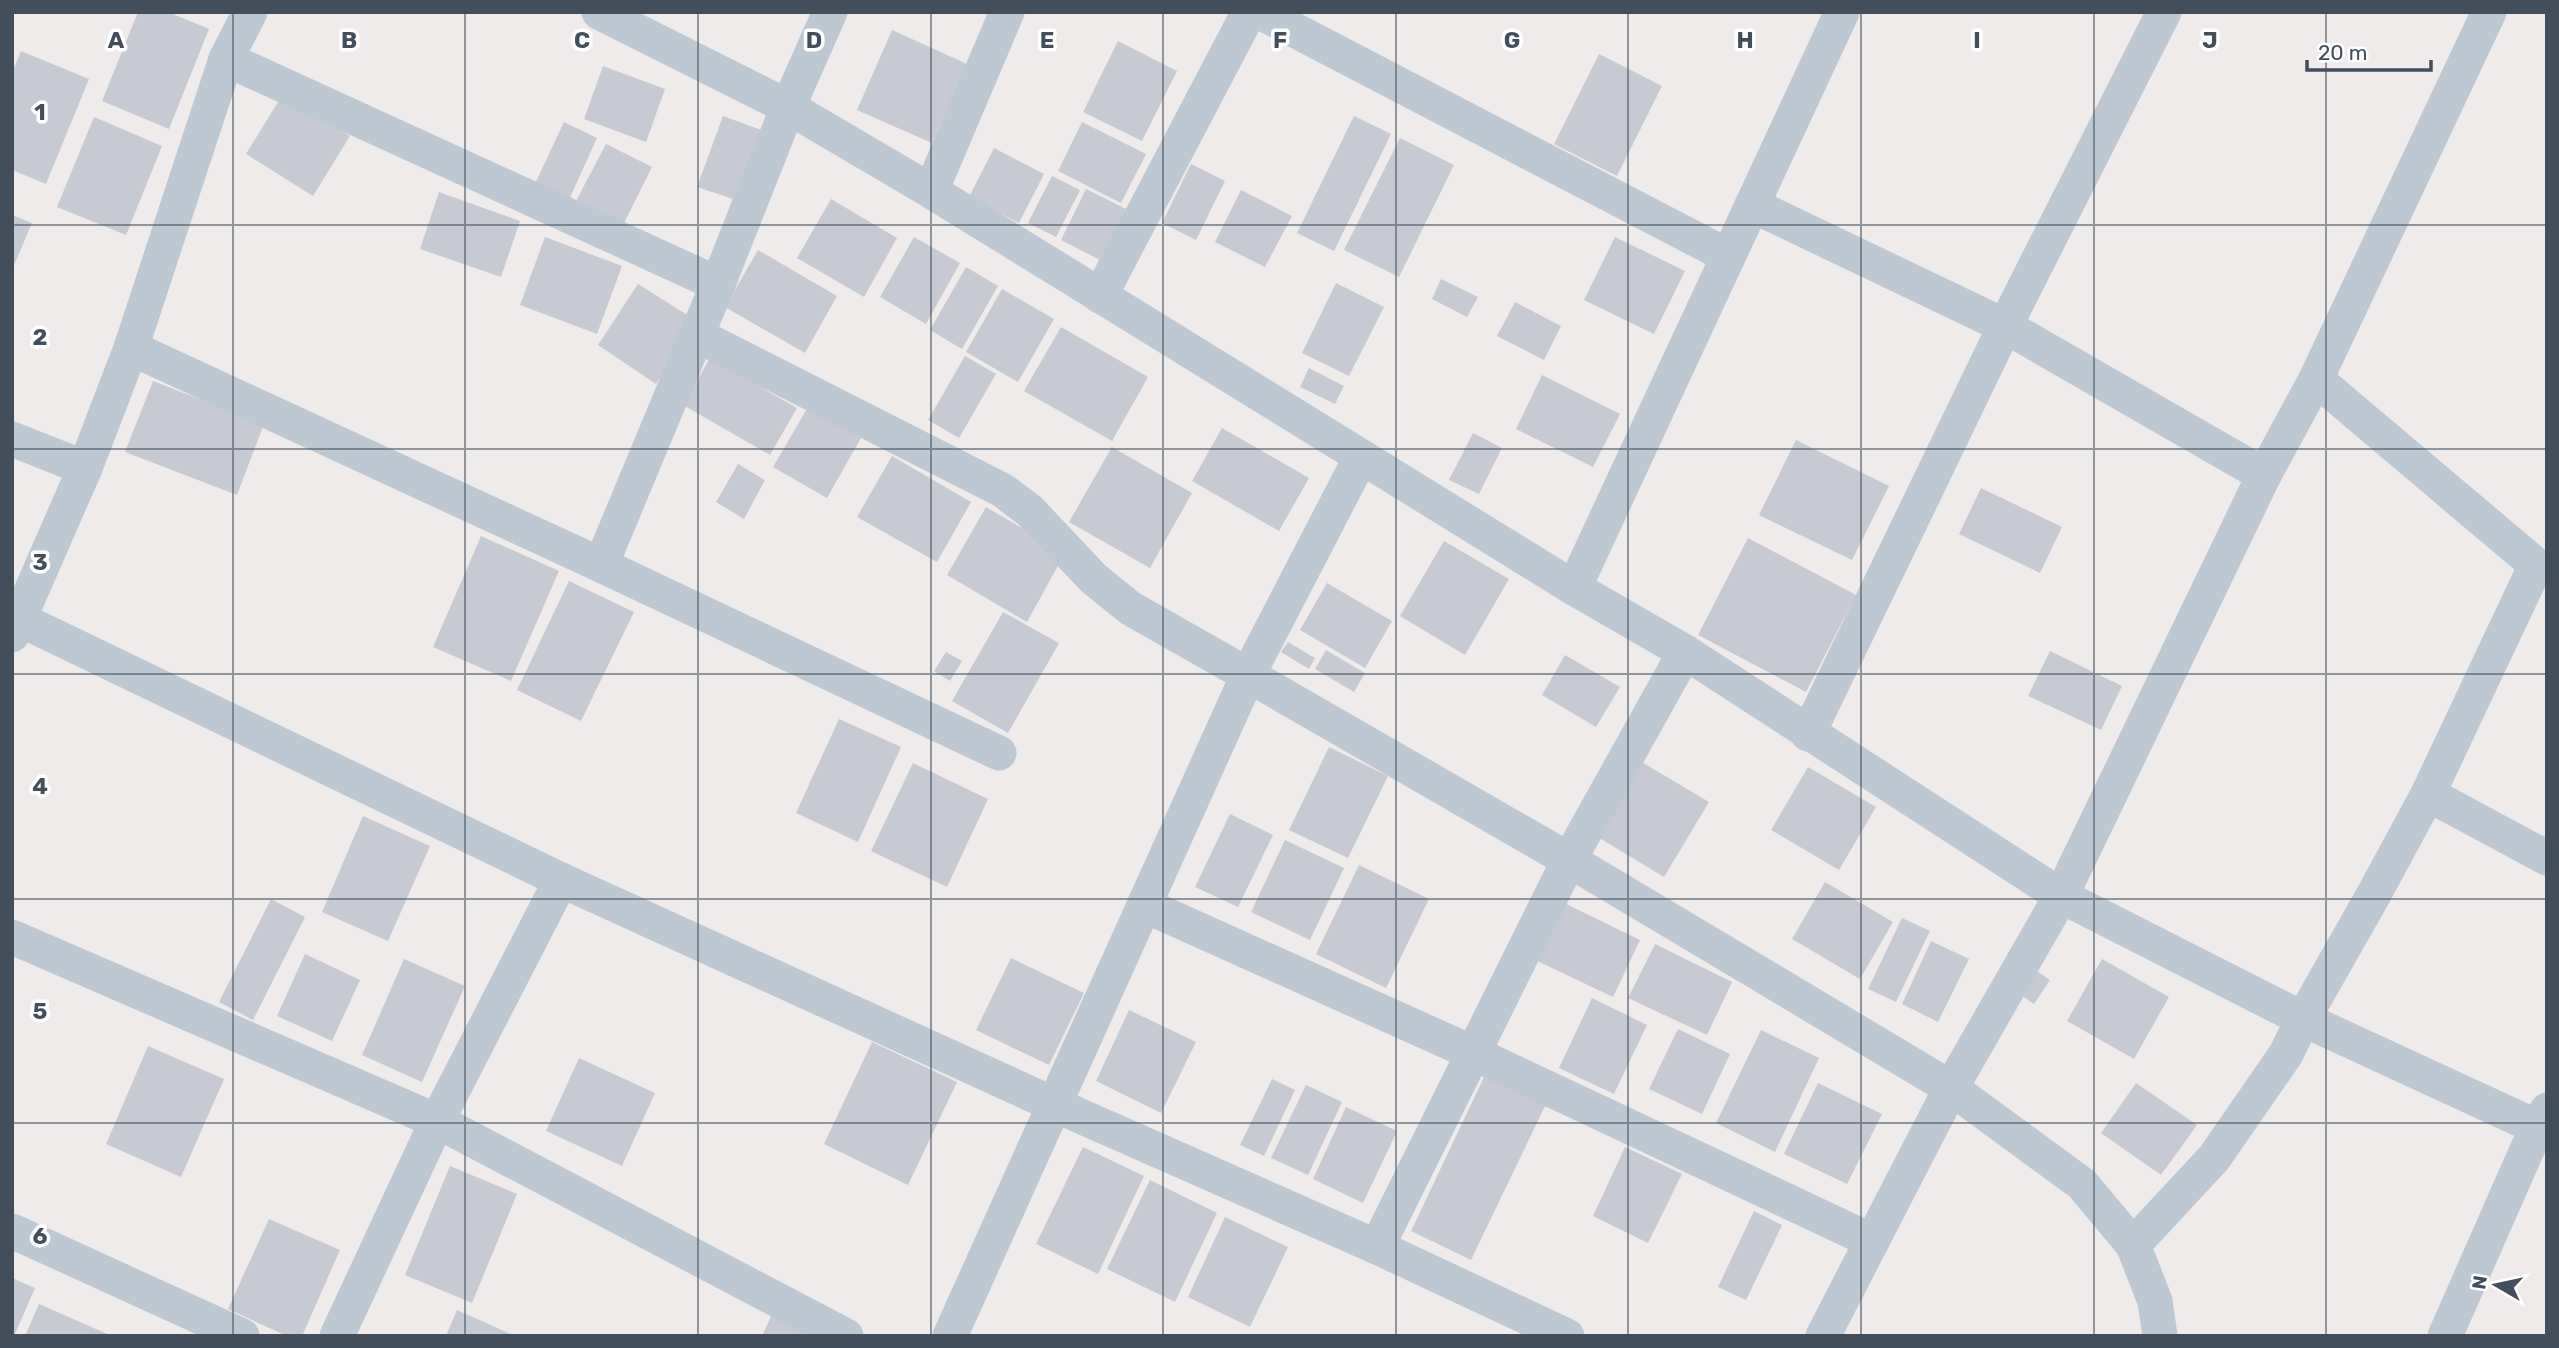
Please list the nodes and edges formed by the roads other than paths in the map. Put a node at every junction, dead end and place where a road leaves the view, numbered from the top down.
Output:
1 (830, 12) edge
2 (1007, 12) edge
3 (1249, 12) edge
4 (1260, 12) edge
5 (2164, 12) edge
6 (2489, 12) edge
7 (1840, 13) edge
8 (604, 14) edge
9 (239, 16) edge
10 (226, 59) junction
11 (788, 107) junction
12 (931, 191) junction
13 (1752, 205) junction
14 (1728, 256) junction
15 (719, 284) junction
16 (1100, 296) junction
17 (2005, 326) junction
18 (697, 335) junction
19 (131, 348) junction
20 (2316, 379) junction
21 (12, 439) edge
22 (1361, 457) junction
23 (85, 468) junction
24 (2264, 475) junction
25 (2543, 562) edge
26 (601, 565) junction
27 (1574, 588) junction
28 (15, 627) edge
29 (1685, 652) junction
30 (1248, 675) junction
31 (1808, 734) junction
32 (999, 753) dead end
33 (2428, 794) junction
34 (2547, 858) edge
35 (1569, 860) junction
36 (561, 880) junction
37 (2061, 896) junction
38 (1144, 905) junction
39 (12, 937) edge
40 (2303, 1019) junction
41 (1473, 1053) junction
42 (1951, 1088) junction
43 (1053, 1104) junction
44 (2542, 1118) edge
45 (437, 1121) junction
46 (12, 1231) edge
47 (1872, 1241) junction
48 (2133, 1245) junction
49 (1377, 1247) junction
50 (242, 1336) edge
51 (337, 1336) edge
52 (846, 1336) edge
53 (950, 1336) edge
54 (1567, 1336) edge
55 (1823, 1336) edge
56 (2160, 1336) edge
57 (2445, 1336) edge

1 - 11 street
2 - 12 street
3 - 16 street
4 - 14 street
5 - 17 street
6 - 20 street
7 - 13 street
8 - 11 street
9 - 10 street
10 - 15 street
10 - 19 street
11 - 12 street
11 - 15 street
12 - 16 street
13 - 14 street
13 - 17 street
14 - 27 street
15 - 18 street
16 - 22 street
17 - 24 street
17 - 31 street
18 - 26 street
18 - 30 street
19 - 23 street
19 - 26 street
20 - 24 street
20 - 25 street
21 - 23 street
22 - 27 street
22 - 30 street
23 - 28 street
24 - 37 street
25 - 33 street
26 - 32 street
27 - 29 street
28 - 36 street
29 - 31 street
29 - 35 street
30 - 35 street
30 - 38 street
31 - 37 street
33 - 34 street
33 - 40 street
35 - 41 street
35 - 42 street
36 - 43 street
36 - 45 street
37 - 40 street
37 - 42 street
38 - 41 street
38 - 43 street
39 - 45 street
40 - 44 street
40 - 48 street
41 - 47 street
41 - 49 street
42 - 47 street
42 - 48 street
43 - 49 street
43 - 53 street
44 - 57 street
45 - 51 street
45 - 52 street
46 - 50 street
47 - 55 street
48 - 56 street
49 - 54 street

